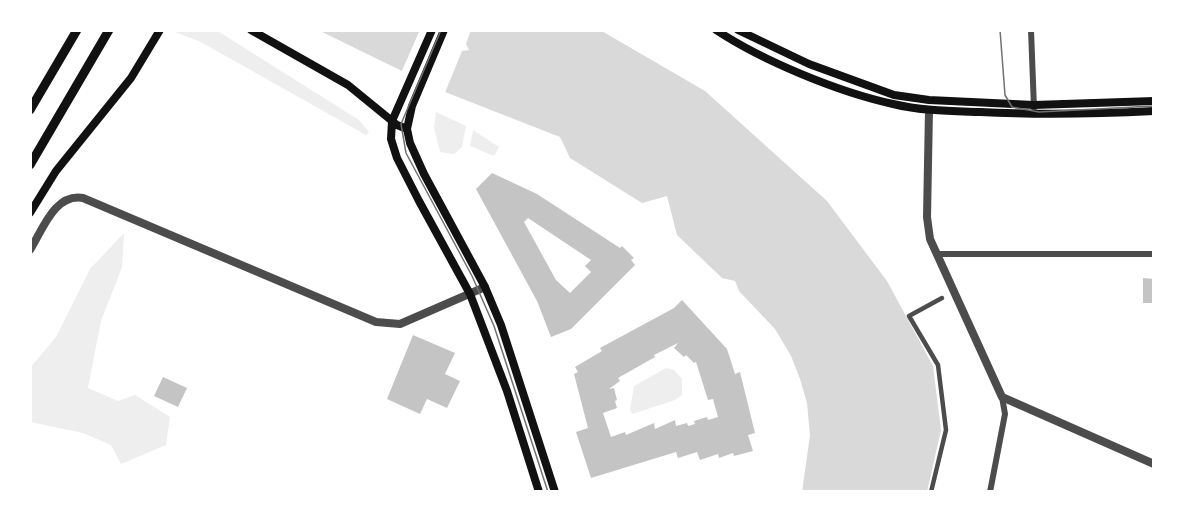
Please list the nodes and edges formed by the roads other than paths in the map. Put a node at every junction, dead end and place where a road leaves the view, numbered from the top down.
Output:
1 (77, 30) edge
2 (109, 30) edge
3 (160, 30) edge
4 (251, 30) edge
5 (432, 30) edge
6 (444, 30) edge
7 (716, 30) edge
8 (738, 30) edge
9 (1031, 30) edge
10 (1154, 100) edge
11 (929, 105) junction
12 (1034, 105) junction
13 (30, 110) edge
14 (1154, 111) edge
15 (1033, 115) junction
16 (393, 121) junction
17 (407, 129) junction
18 (30, 165) edge
19 (30, 213) edge
20 (30, 250) edge
21 (936, 254) junction
22 (1154, 254) edge
23 (485, 287) junction
24 (470, 294) junction
25 (942, 298) dead end
26 (1002, 398) junction
27 (1154, 464) edge
28 (539, 492) edge
29 (555, 492) edge
30 (931, 492) edge
31 (990, 492) edge

1 - 13 main road
2 - 18 main road
3 - 19 main road
4 - 16 main road
5 - 16 main road
6 - 17 main road
7 - 11 main road
8 - 11 main road
9 - 12 street
10 - 12 main road
11 - 12 main road
11 - 15 main road
11 - 21 street
12 - 15 street
14 - 15 main road
16 - 17 main road
16 - 24 main road
17 - 23 main road
20 - 24 street
21 - 22 street
21 - 26 street
23 - 24 street
23 - 29 main road
24 - 28 main road
25 - 30 street
26 - 27 street
26 - 31 street

